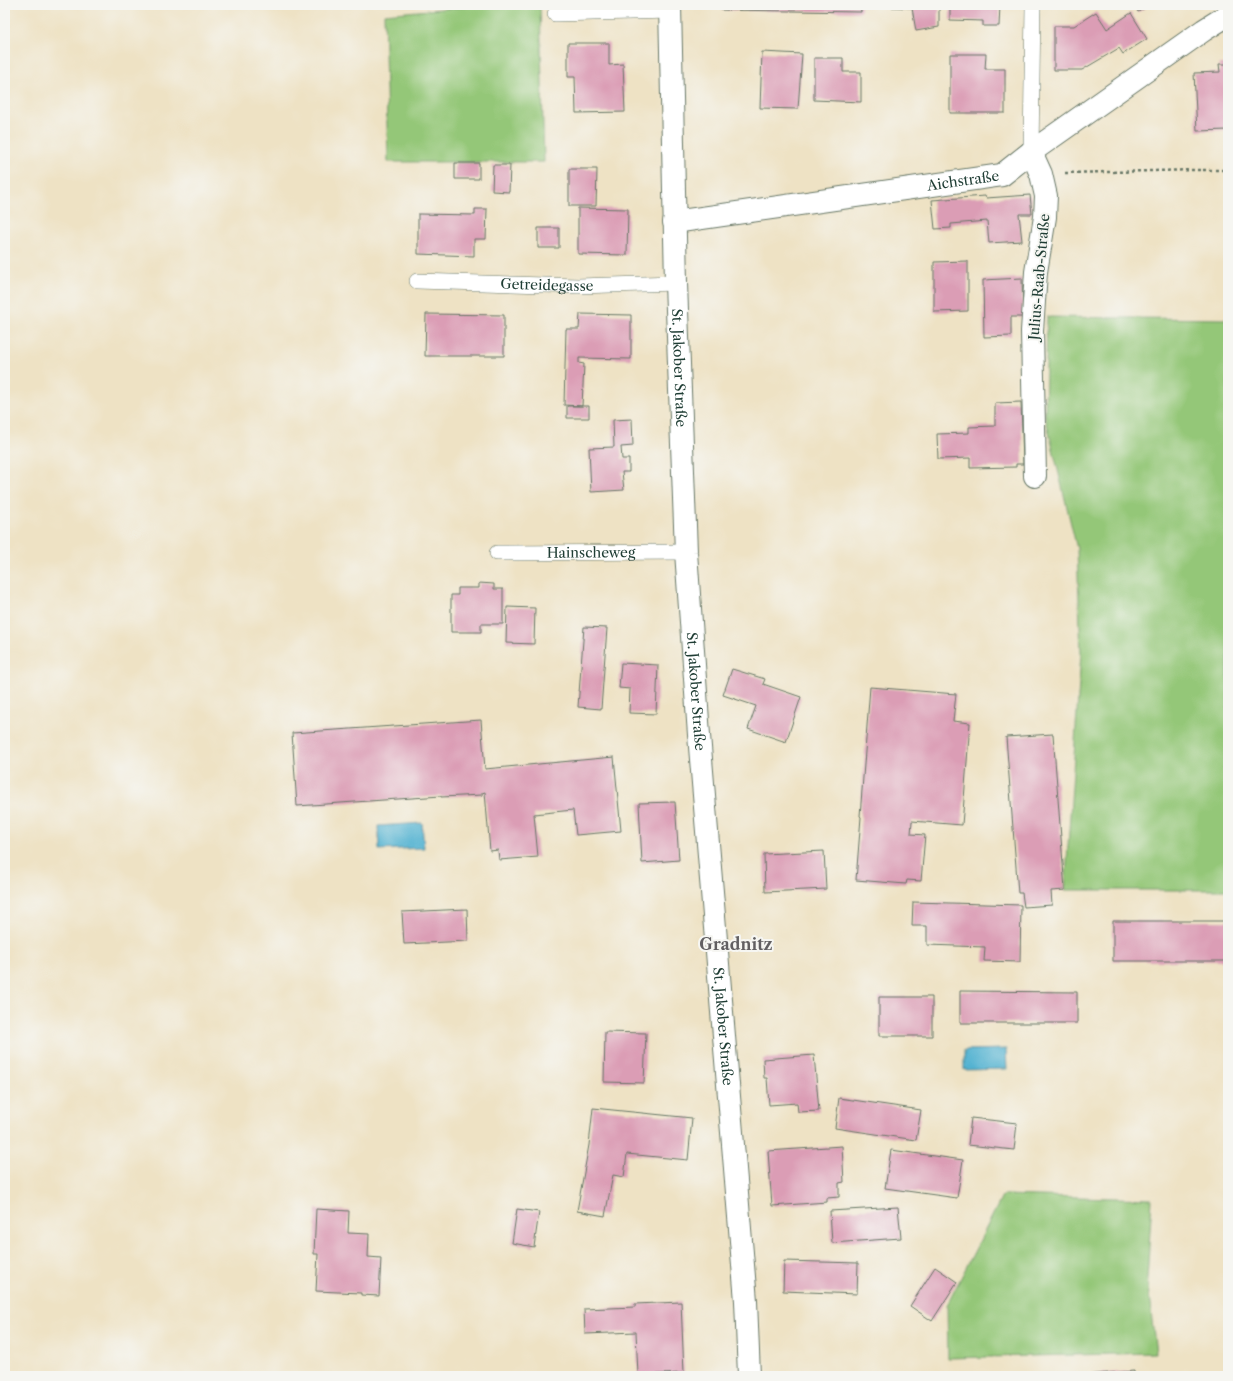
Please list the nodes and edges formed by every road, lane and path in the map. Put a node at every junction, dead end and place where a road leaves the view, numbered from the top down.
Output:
1 (1033, 5) edge
2 (670, 8) edge
3 (555, 14) dead end
4 (1228, 15) edge
5 (1031, 152) junction
6 (1228, 170) edge
7 (1041, 174) junction
8 (674, 222) junction
9 (417, 281) dead end
10 (676, 283) junction
11 (1035, 476) dead end
12 (686, 552) junction
13 (497, 553) dead end
14 (749, 1376) edge

1 - 5 lane
2 - 3 lane
2 - 8 street, St. Jakober Straße
4 - 5 street, Aichstraße
5 - 7 street, Julius-Raab-Straße
5 - 8 street, Aichstraße
6 - 7 path
7 - 11 street, Julius-Raab-Straße
8 - 10 street, St. Jakober Straße
9 - 10 lane, Getreidegasse
10 - 12 street, St. Jakober Straße
12 - 13 lane, Hainscheweg
12 - 14 street, St. Jakober Straße

